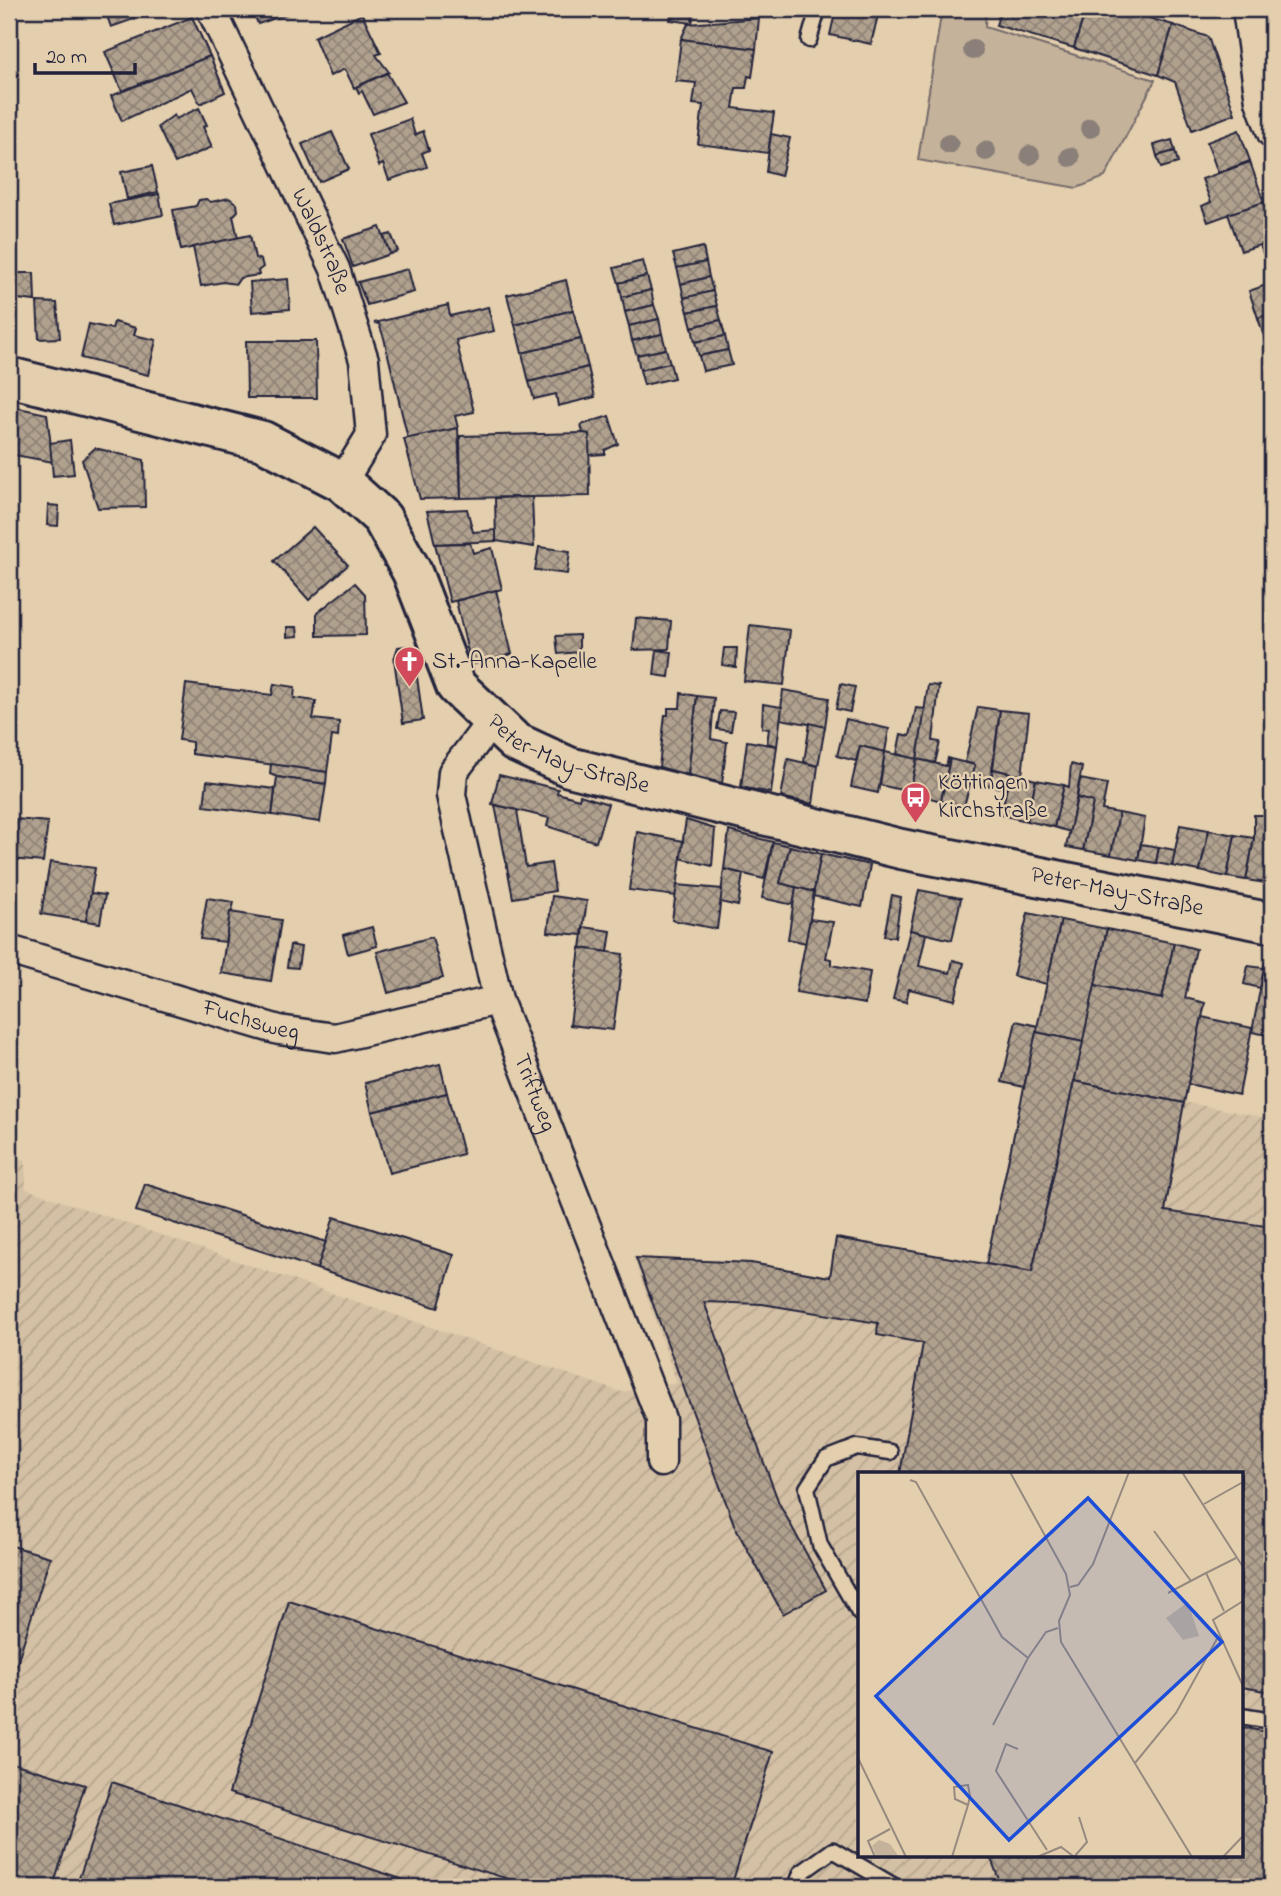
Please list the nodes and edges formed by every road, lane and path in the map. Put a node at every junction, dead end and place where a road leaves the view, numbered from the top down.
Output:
1 (211, 9) edge
2 (818, 9) edge
3 (1247, 9) edge
4 (809, 40) dead end
5 (1272, 133) edge
6 (9, 377) edge
7 (342, 482) junction
8 (491, 722) junction
9 (1272, 923) edge
10 (9, 950) edge
11 (498, 1000) junction
12 (890, 1451) dead end
13 (661, 1462) dead end
14 (858, 1611) edge
15 (1242, 1716) edge
16 (1272, 1721) edge
17 (796, 1887) edge
18 (896, 1887) edge

1 - 7 street, Waldstraße
2 - 4 lane
3 - 5 street
6 - 7 main road, Peter-May-Straße
7 - 8 main road, Peter-May-Straße
8 - 9 main road, Peter-May-Straße
8 - 11 street, Triftweg
10 - 11 street, Fuchsweg
11 - 13 street, Triftweg
12 - 14 lane
15 - 16 lane
17 - 18 lane

